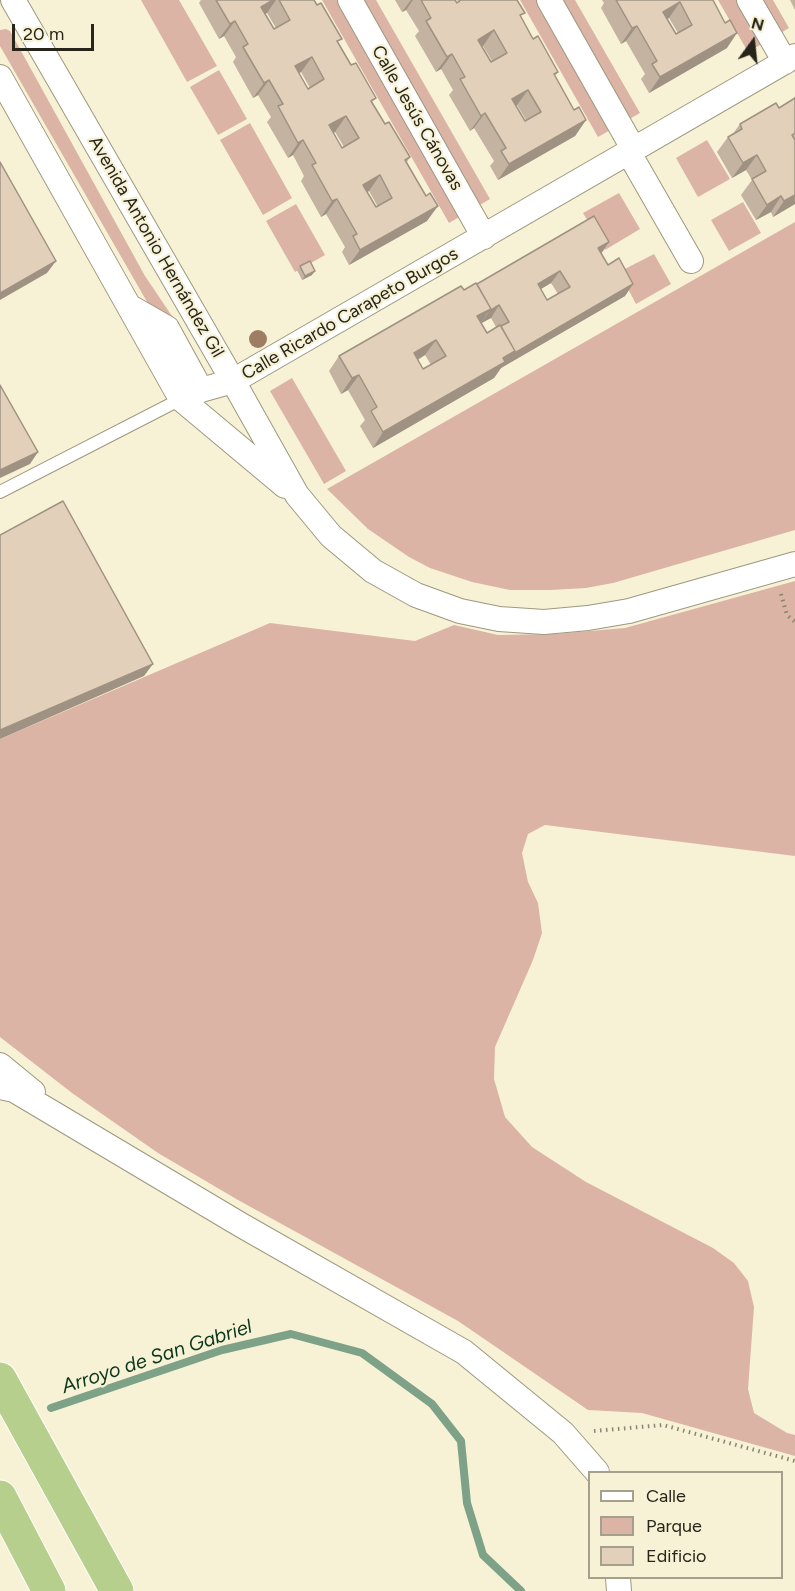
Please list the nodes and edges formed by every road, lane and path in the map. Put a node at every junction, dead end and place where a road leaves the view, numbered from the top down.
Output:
1 (13, 0) edge
2 (350, 0) edge
3 (549, 0) edge
4 (749, 0) edge
5 (0, 7) edge
6 (790, 59) edge
7 (0, 77) edge
8 (631, 151) junction
9 (484, 237) junction
10 (691, 261) dead end
11 (233, 381) junction
12 (191, 394) junction
13 (0, 492) edge
14 (297, 495) junction
15 (795, 564) edge
16 (0, 1065) edge
17 (0, 1087) edge
18 (68, 1120) junction
19 (0, 1379) edge
20 (563, 1433) junction
21 (795, 1461) edge
22 (595, 1471) edge
23 (0, 1497) edge
24 (49, 1591) edge
25 (117, 1591) edge

1 - 5 street
1 - 11 street, Avenida Antonio Hernández Gil
2 - 9 street, Calle Jesús Cánovas
3 - 8 street
4 - 6 street
6 - 8 street, Calle Ricardo Carapeto Burgos
7 - 12 street, Avenida Antonio Hernández Gil
8 - 9 street, Calle Ricardo Carapeto Burgos
8 - 10 street
9 - 11 street, Calle Ricardo Carapeto Burgos
11 - 12 street, Calle Ricardo Carapeto Burgos
11 - 14 street, Avenida Antonio Hernández Gil
12 - 13 lane, Calle Ricardo Carapeto Burgos
12 - 14 street, Avenida Antonio Hernández Gil
14 - 15 street, Avenida Antonio Hernández Gil
16 - 18 street
17 - 18 street
18 - 20 street
19 - 25 highway
20 - 21 path
20 - 22 street
23 - 24 highway

